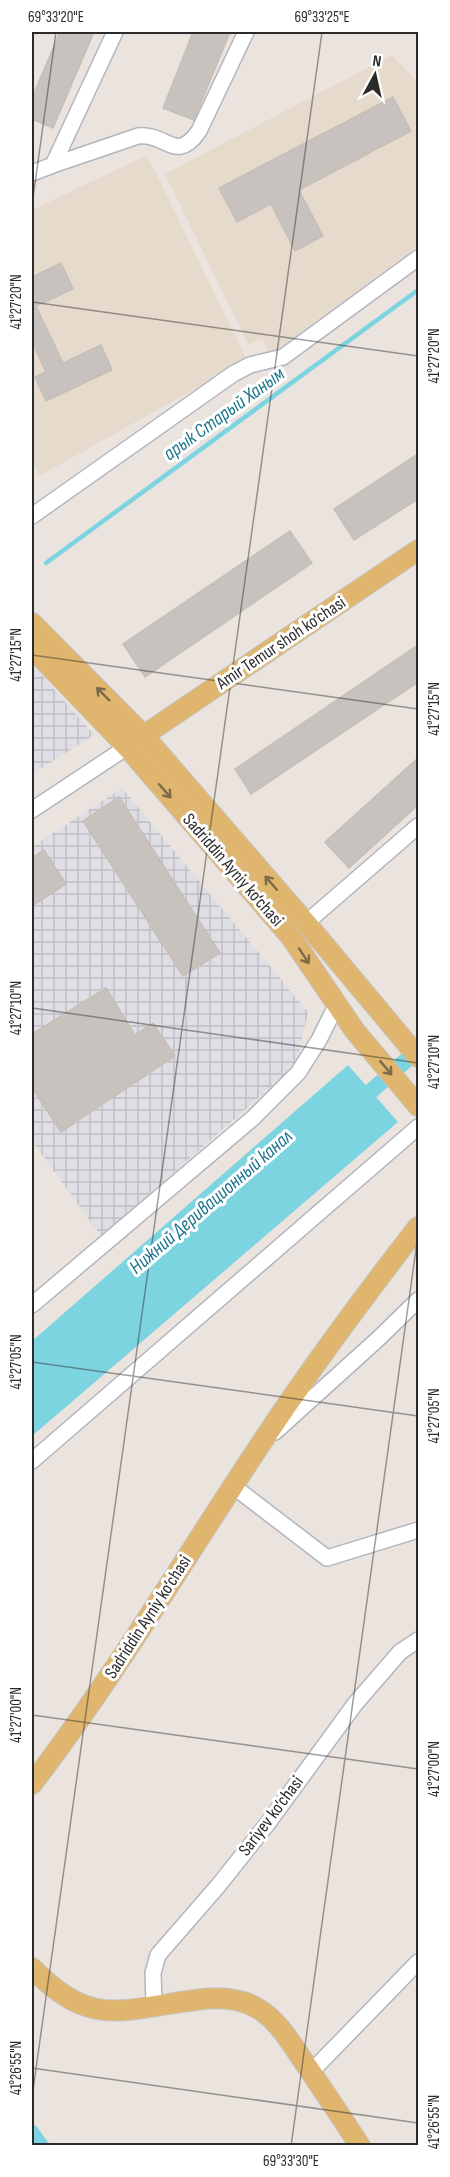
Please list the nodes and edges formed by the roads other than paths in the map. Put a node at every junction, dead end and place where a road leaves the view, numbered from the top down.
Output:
1 (115, 32) edge
2 (246, 32) edge
3 (53, 165) junction
4 (32, 173) edge
5 (418, 258) edge
6 (32, 516) edge
7 (418, 550) edge
8 (32, 623) edge
9 (32, 648) edge
10 (144, 736) junction
11 (127, 747) junction
12 (32, 810) edge
13 (418, 826) edge
14 (306, 923) junction
15 (336, 1006) junction
16 (418, 1057) edge
17 (418, 1105) edge
18 (418, 1127) edge
19 (418, 1227) edge
20 (418, 1300) edge
21 (32, 1305) edge
22 (259, 1446) junction
23 (32, 1461) edge
24 (233, 1486) junction
25 (418, 1530) edge
26 (418, 1640) edge
27 (32, 1784) edge
28 (418, 1962) edge
29 (32, 1968) edge
30 (154, 2005) junction
31 (311, 2072) junction
32 (360, 2145) edge

1 - 3 street
2 - 3 street
3 - 4 street
5 - 6 street
7 - 10 main road, Amir Temur shoh ko‘chasi
10 -> 8 main road, Sadriddin Ayniy ko‘chasi
9 - 11 main road, Sadriddin Ayniy ko‘chasi
10 - 11 main road, Amir Temur shoh ko‘chasi
14 -> 10 main road, Sadriddin Ayniy ko‘chasi
11 - 12 street
11 -> 15 main road, Sadriddin Ayniy ko‘chasi
13 - 14 street
14 - 16 main road, Sadriddin Ayniy ko‘chasi
15 -> 17 main road, Sadriddin Ayniy ko‘chasi
15 - 21 street
18 - 23 street
19 - 22 main road, Sadriddin Ayniy ko‘chasi
20 - 22 street, Sadriddin Ayniy ko‘chasi
22 - 24 main road, Sadriddin Ayniy ko‘chasi
24 - 25 street
24 - 27 main road, Sadriddin Ayniy ko‘chasi
26 - 30 street, Sariyev ko‘chasi
28 - 31 street
29 - 30 main road
30 - 31 main road
31 - 32 main road

